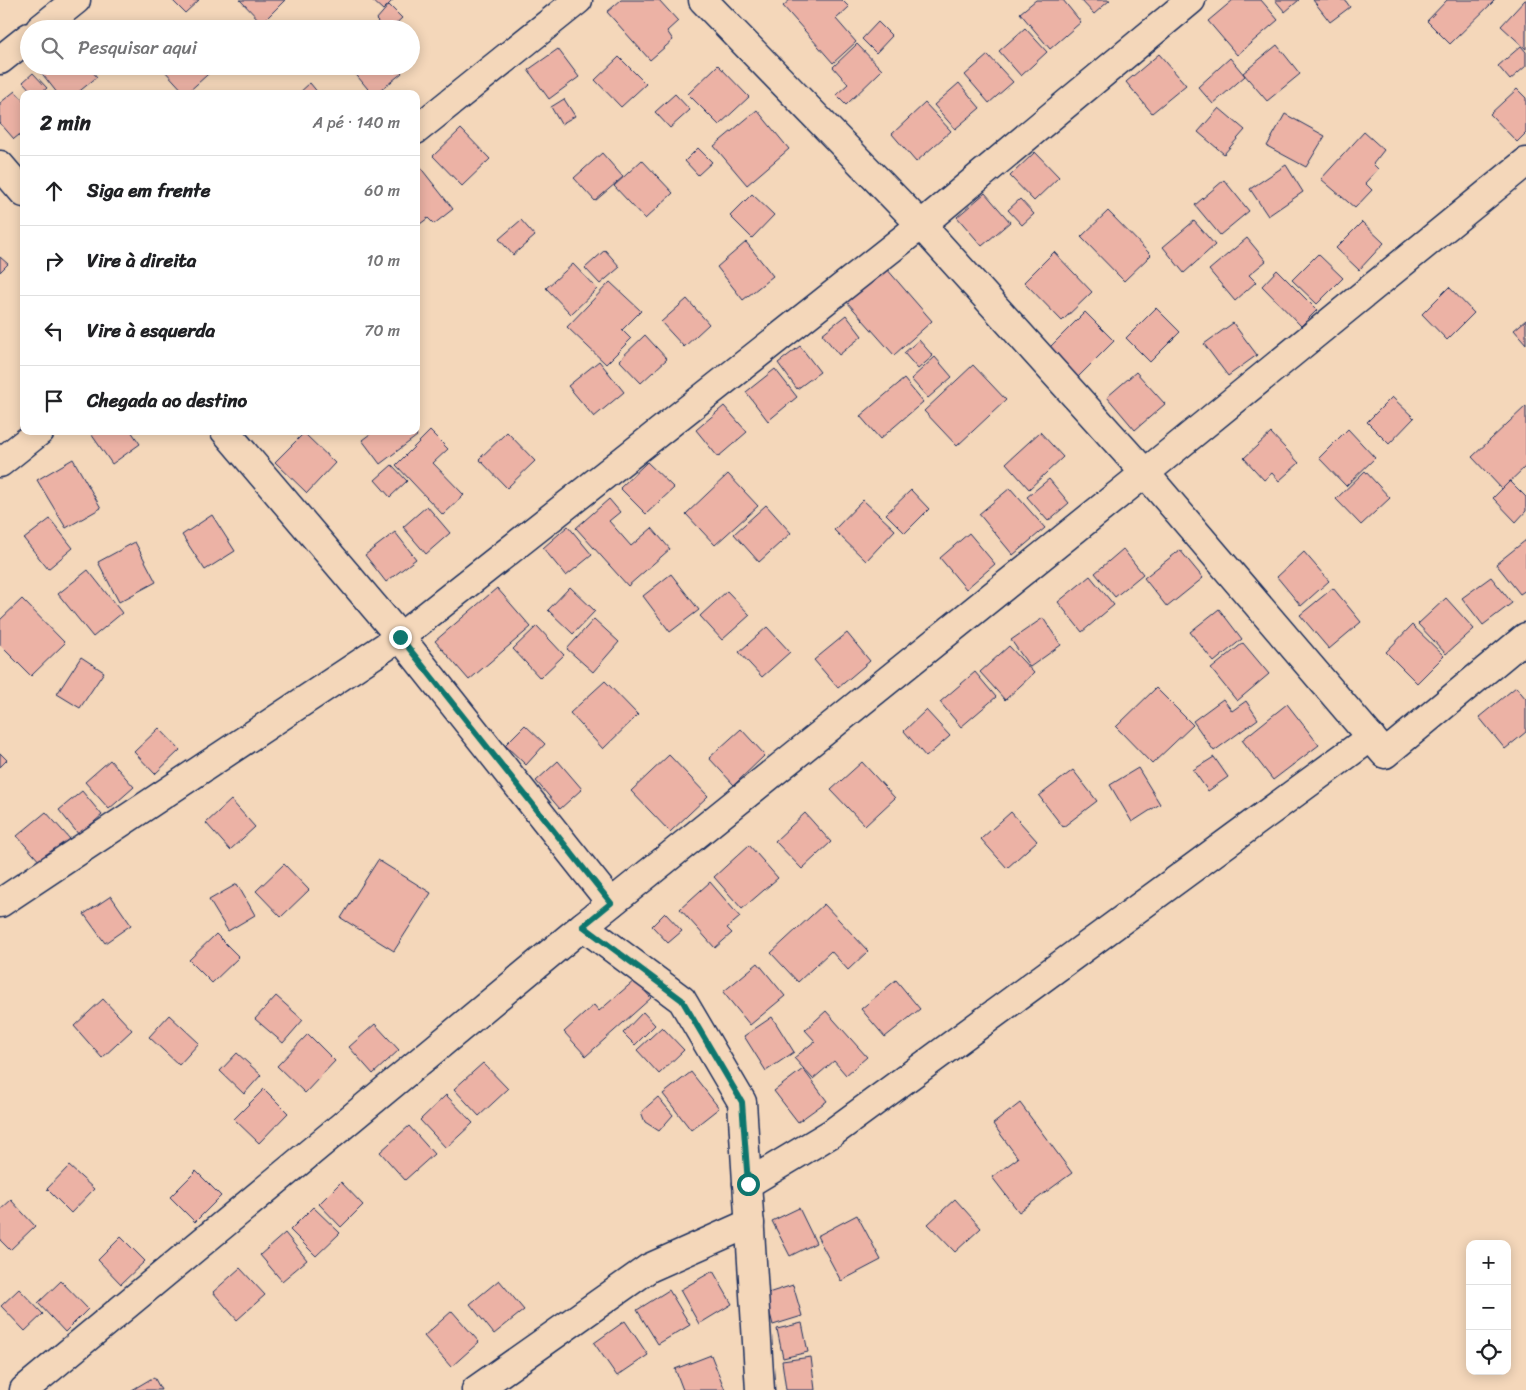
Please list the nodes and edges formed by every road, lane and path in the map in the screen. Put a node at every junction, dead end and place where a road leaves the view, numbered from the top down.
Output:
1 (76, 0) edge
2 (578, 0) edge
3 (703, 0) edge
4 (1192, 0) edge
5 (51, 20) edge
6 (20, 44) edge
7 (0, 60) edge
8 (420, 127) edge
9 (1526, 162) edge
10 (0, 165) edge
11 (20, 188) edge
12 (921, 224) junction
13 (35, 435) edge
14 (228, 435) edge
15 (0, 463) edge
16 (1145, 473) junction
17 (400, 637) junction
18 (1526, 637) edge
19 (1371, 737) junction
20 (611, 903) junction
21 (0, 904) edge
22 (583, 926) junction
23 (748, 1184) junction
24 (750, 1223) junction
25 (24, 1390) edge
26 (476, 1390) edge
27 (760, 1390) edge

1 - 5 street
2 - 8 street
3 - 12 street
4 - 12 street
6 - 7 street
9 - 16 street
10 - 11 street
12 - 16 street
12 - 17 street
13 - 15 street
14 - 17 street
16 - 19 street
16 - 20 street
17 - 20 street
17 - 21 street
18 - 19 street
19 - 23 street
20 - 22 street
22 - 23 street
22 - 25 street
23 - 24 street
24 - 26 street
24 - 27 street

